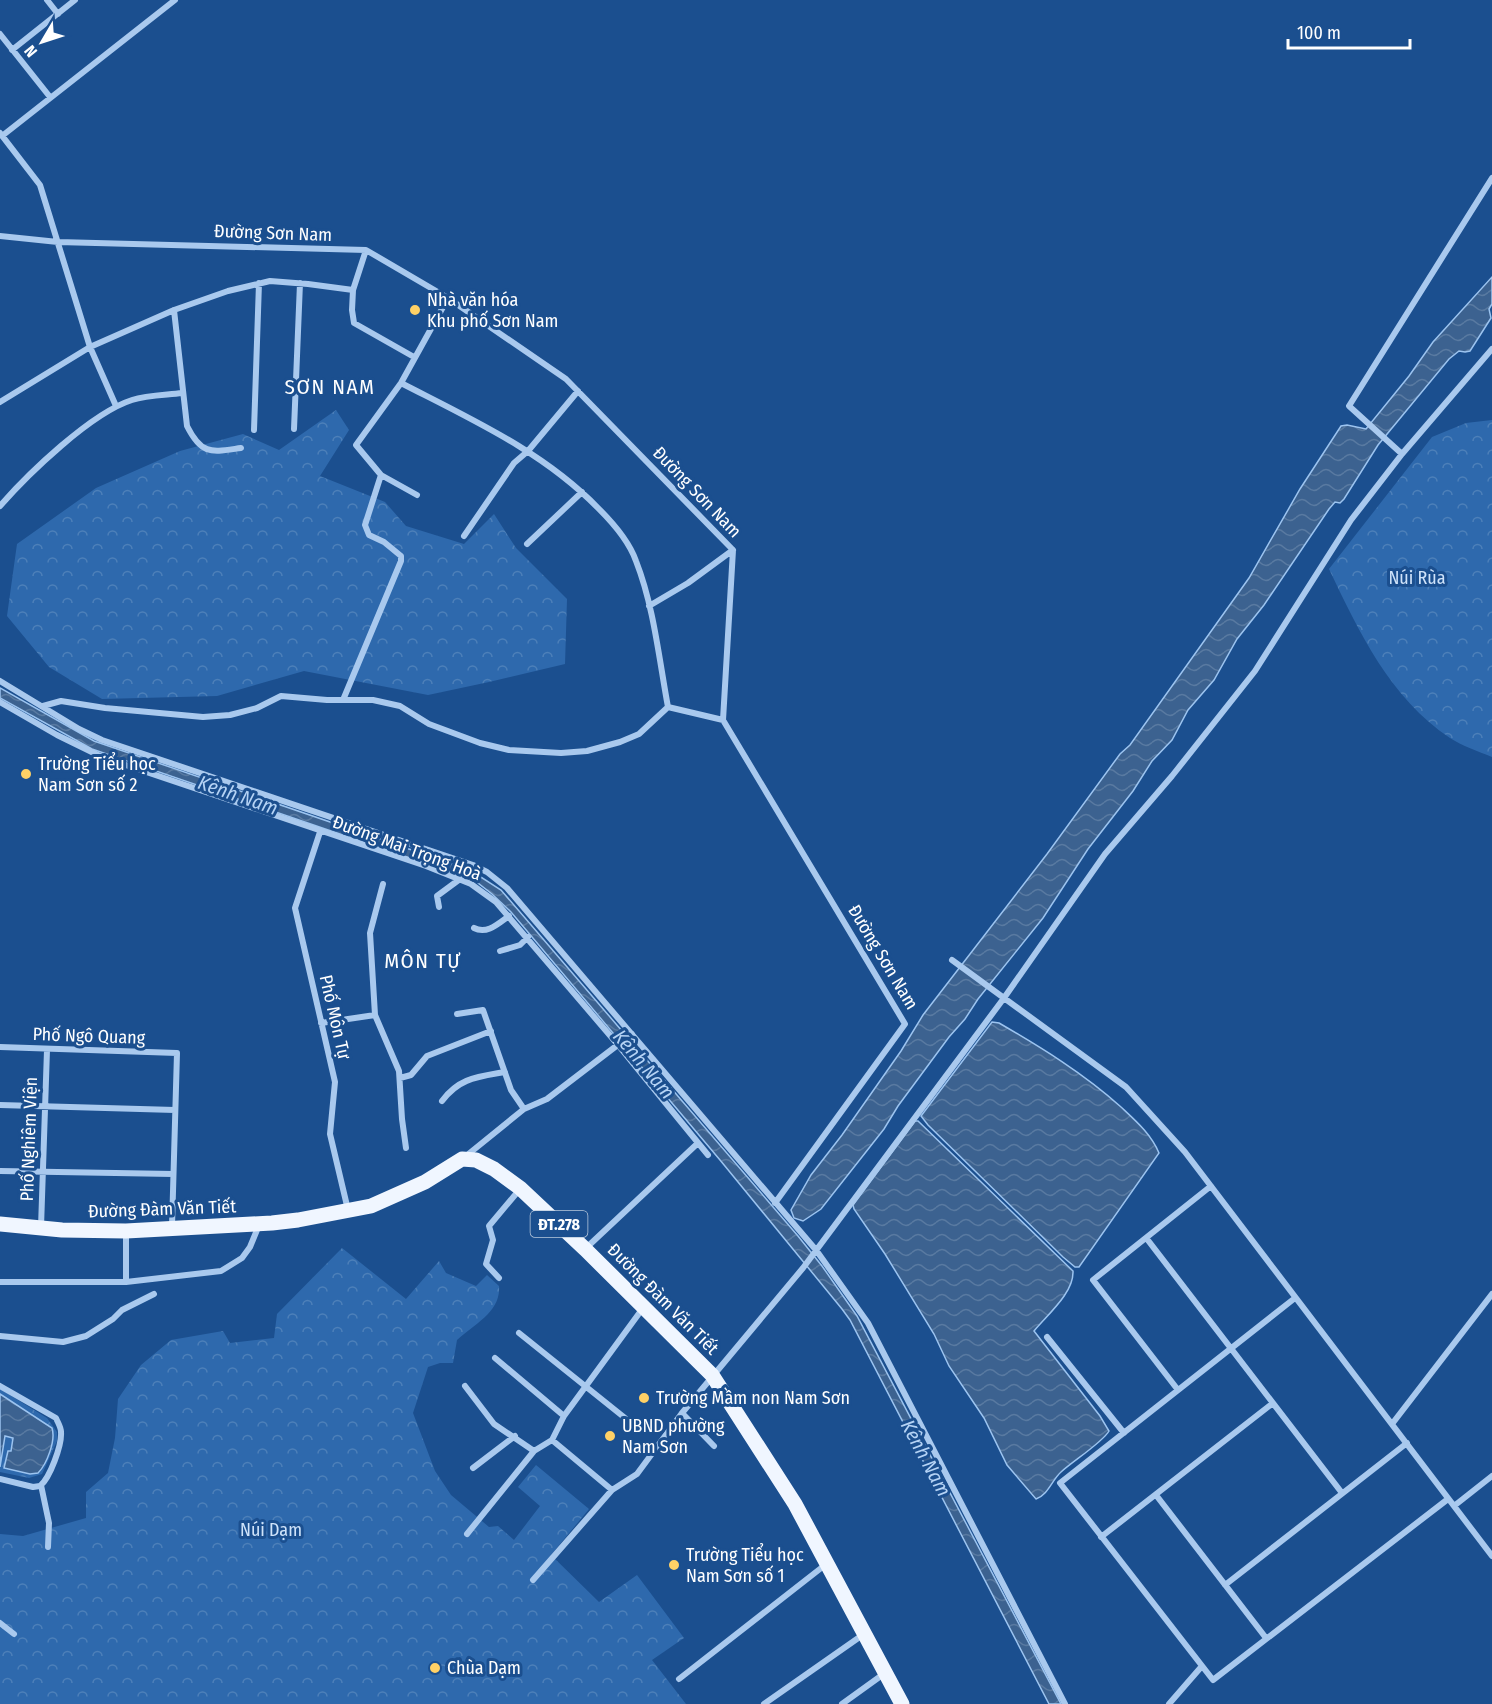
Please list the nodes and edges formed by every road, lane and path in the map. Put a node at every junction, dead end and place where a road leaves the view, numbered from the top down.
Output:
1 (47, 0) edge
2 (75, 0) edge
3 (175, 0) edge
4 (58, 14) junction
5 (0, 34) edge
6 (12, 50) junction
7 (50, 97) junction
8 (1, 134) edge
9 (1492, 178) edge
10 (0, 236) edge
11 (58, 242) junction
12 (366, 250) junction
13 (259, 283) junction
14 (300, 283) junction
15 (353, 290) junction
16 (448, 298) junction
17 (174, 310) junction
18 (90, 347) junction
19 (1492, 349) edge
20 (414, 357) junction
21 (401, 383) junction
22 (578, 391) junction
23 (182, 393) junction
24 (0, 402) edge
25 (116, 406) junction
26 (254, 429) dead end
27 (294, 429) dead end
28 (241, 448) dead end
29 (528, 451) junction
30 (1402, 454) junction
31 (381, 475) junction
32 (582, 492) junction
33 (417, 495) dead end
34 (0, 506) edge
35 (464, 536) dead end
36 (527, 544) dead end
37 (733, 550) junction
38 (649, 606) junction
39 (0, 681) edge
40 (343, 700) junction
41 (0, 702) edge
42 (43, 706) junction
43 (668, 707) junction
44 (723, 720) junction
45 (320, 832) junction
46 (460, 879) junction
47 (384, 884) dead end
48 (439, 907) dead end
49 (509, 916) junction
50 (474, 928) dead end
51 (528, 937) junction
52 (500, 951) dead end
53 (952, 960) dead end
54 (1002, 996) junction
55 (457, 1014) dead end
56 (375, 1015) junction
57 (321, 1023) junction
58 (491, 1031) junction
59 (632, 1034) junction
60 (619, 1046) junction
61 (0, 1047) edge
62 (47, 1050) junction
63 (505, 1072) junction
64 (400, 1078) junction
65 (442, 1101) dead end
66 (0, 1105) edge
67 (45, 1108) junction
68 (524, 1109) junction
69 (175, 1110) junction
70 (698, 1143) junction
71 (406, 1148) dead end
72 (708, 1155) dead end
73 (462, 1159) junction
74 (0, 1171) edge
75 (43, 1173) junction
76 (173, 1174) junction
77 (1211, 1186) junction
78 (520, 1188) junction
79 (776, 1203) junction
80 (349, 1210) junction
81 (0, 1224) edge
82 (259, 1225) junction
83 (41, 1228) junction
84 (172, 1230) junction
85 (126, 1232) junction
86 (1147, 1239) junction
87 (585, 1249) junction
88 (816, 1250) junction
89 (499, 1278) dead end
90 (0, 1282) edge
91 (126, 1282) junction
92 (154, 1294) dead end
93 (1492, 1294) edge
94 (1296, 1298) junction
95 (643, 1308) junction
96 (519, 1333) dead end
97 (0, 1336) edge
98 (1047, 1336) dead end
99 (1231, 1349) junction
100 (495, 1358) dead end
101 (712, 1376) junction
102 (0, 1386) edge
103 (465, 1386) dead end
104 (585, 1387) junction
105 (1178, 1390) junction
106 (1273, 1403) junction
107 (682, 1413) junction
108 (564, 1416) junction
109 (1392, 1424) junction
110 (640, 1430) dead end
111 (1124, 1433) junction
112 (515, 1436) junction
113 (552, 1440) junction
114 (1407, 1443) junction
115 (714, 1446) dead end
116 (534, 1451) junction
117 (473, 1468) dead end
118 (1492, 1476) edge
119 (0, 1479) edge
120 (41, 1485) junction
121 (612, 1490) junction
122 (1342, 1493) junction
123 (1155, 1495) junction
124 (1448, 1499) junction
125 (1454, 1506) junction
126 (467, 1534) dead end
127 (1101, 1537) junction
128 (48, 1547) dead end
129 (1492, 1556) edge
130 (827, 1563) junction
131 (533, 1580) dead end
132 (1225, 1585) junction
133 (0, 1623) edge
134 (14, 1634) dead end
135 (864, 1634) junction
136 (1266, 1638) junction
137 (1202, 1666) junction
138 (885, 1672) junction
139 (679, 1679) dead end
140 (764, 1704) edge
141 (842, 1704) edge
142 (902, 1704) edge
143 (1065, 1704) edge
144 (1169, 1704) edge

1 - 4 street
2 - 4 street
3 - 7 street
4 - 6 street
5 - 6 street
6 - 7 street
7 - 8 street
8 - 11 street
9 - 30 street
10 - 11 street, Đường Sơn Nam
11 - 12 street, Đường Sơn Nam
11 - 18 street
12 - 15 street
12 - 16 street, Đường Sơn Nam
13 - 14 street
13 - 17 street
13 - 26 street
14 - 15 street
14 - 27 street
15 - 20 street
16 - 20 street
16 - 22 street, Đường Sơn Nam
17 - 18 street
17 - 23 street
18 - 24 street
18 - 25 street
19 - 30 street
20 - 21 street
21 - 29 street
21 - 31 street
22 - 29 street
22 - 37 street, Đường Sơn Nam
23 - 25 street
23 - 28 street
25 - 34 street
29 - 32 street
29 - 35 street
30 - 54 street
31 - 33 street
31 - 40 street
32 - 36 street
32 - 38 street
37 - 38 street
37 - 44 street, Đường Sơn Nam
38 - 43 street
39 - 42 street
40 - 42 street
40 - 43 street
41 - 45 street, Đường Mai Trọng Hoà
42 - 59 street
43 - 44 street
44 - 79 street, Đường Sơn Nam
45 - 46 street, Đường Mai Trọng Hoà
45 - 57 street, Phố Môn Tự
46 - 48 street
46 - 49 street, Đường Mai Trọng Hoà
47 - 56 street
49 - 50 street
49 - 51 street, Đường Mai Trọng Hoà
51 - 52 street
51 - 60 street, Đường Mai Trọng Hoà
53 - 54 street
54 - 77 street
54 - 88 street
55 - 58 street
56 - 57 street
56 - 64 street
57 - 80 street, Phố Môn Tự
58 - 63 street
58 - 64 street
59 - 60 street
59 - 79 street
60 - 68 street
60 - 70 street, Đường Mai Trọng Hoà
61 - 62 street, Phố Ngô Quang
62 - 67 street, Phố Nghiêm Viện
62 - 69 street, Phố Ngô Quang
63 - 65 street
63 - 68 street
64 - 71 street
66 - 67 street
67 - 69 street
67 - 75 street, Phố Nghiêm Viện
68 - 73 street
69 - 76 street
70 - 72 street, Đường Mai Trọng Hoà
70 - 87 street
73 - 78 main road, Đường Đàm Văn Tiết / ĐT.278
73 - 80 main road, Đường Đàm Văn Tiết
74 - 75 street
75 - 76 street
75 - 83 street, Phố Nghiêm Viện
76 - 84 street
77 - 86 street
77 - 94 street
78 - 87 main road, Đường Đàm Văn Tiết / ĐT.278
78 - 89 street
79 - 88 street
80 - 82 main road, Đường Đàm Văn Tiết
81 - 83 main road, Đường Đàm Văn Tiết
82 - 84 main road, Đường Đàm Văn Tiết
82 - 91 street
83 - 85 main road, Đường Đàm Văn Tiết
84 - 85 main road, Đường Đàm Văn Tiết
85 - 91 street
86 - 99 street
86 - 105 street
87 - 95 main road, Đường Đàm Văn Tiết / ĐT.278
88 - 101 street
88 - 143 street
90 - 91 street
92 - 97 street
93 - 109 street
94 - 99 street
94 - 109 street
95 - 101 main road, Đường Đàm Văn Tiết / ĐT.278
95 - 104 street
96 - 104 street
98 - 111 street
99 - 105 street
99 - 106 street
100 - 108 street
101 - 107 street
101 - 130 main road, Đường Đàm Văn Tiết / ĐT.278
102 - 120 street
103 - 112 street
104 - 108 street
104 - 110 street
105 - 111 street
106 - 122 street
106 - 123 street
107 - 115 street
107 - 121 street
108 - 113 street
109 - 114 street
111 - 127 street
112 - 116 street
112 - 117 street
113 - 116 street
113 - 121 street
114 - 122 street
114 - 124 street
116 - 126 street
118 - 125 street
119 - 120 street
120 - 128 street
121 - 131 street
122 - 132 street
123 - 127 street
123 - 132 street
124 - 125 street
124 - 136 street
125 - 129 street
127 - 137 street
130 - 135 main road, Đường Đàm Văn Tiết / ĐT.278
130 - 139 street
132 - 136 street
133 - 134 street
135 - 138 main road, Đường Đàm Văn Tiết / ĐT.278
135 - 140 street
136 - 137 street
137 - 144 street
138 - 141 street
138 - 142 main road, Đường Đàm Văn Tiết / ĐT.278

